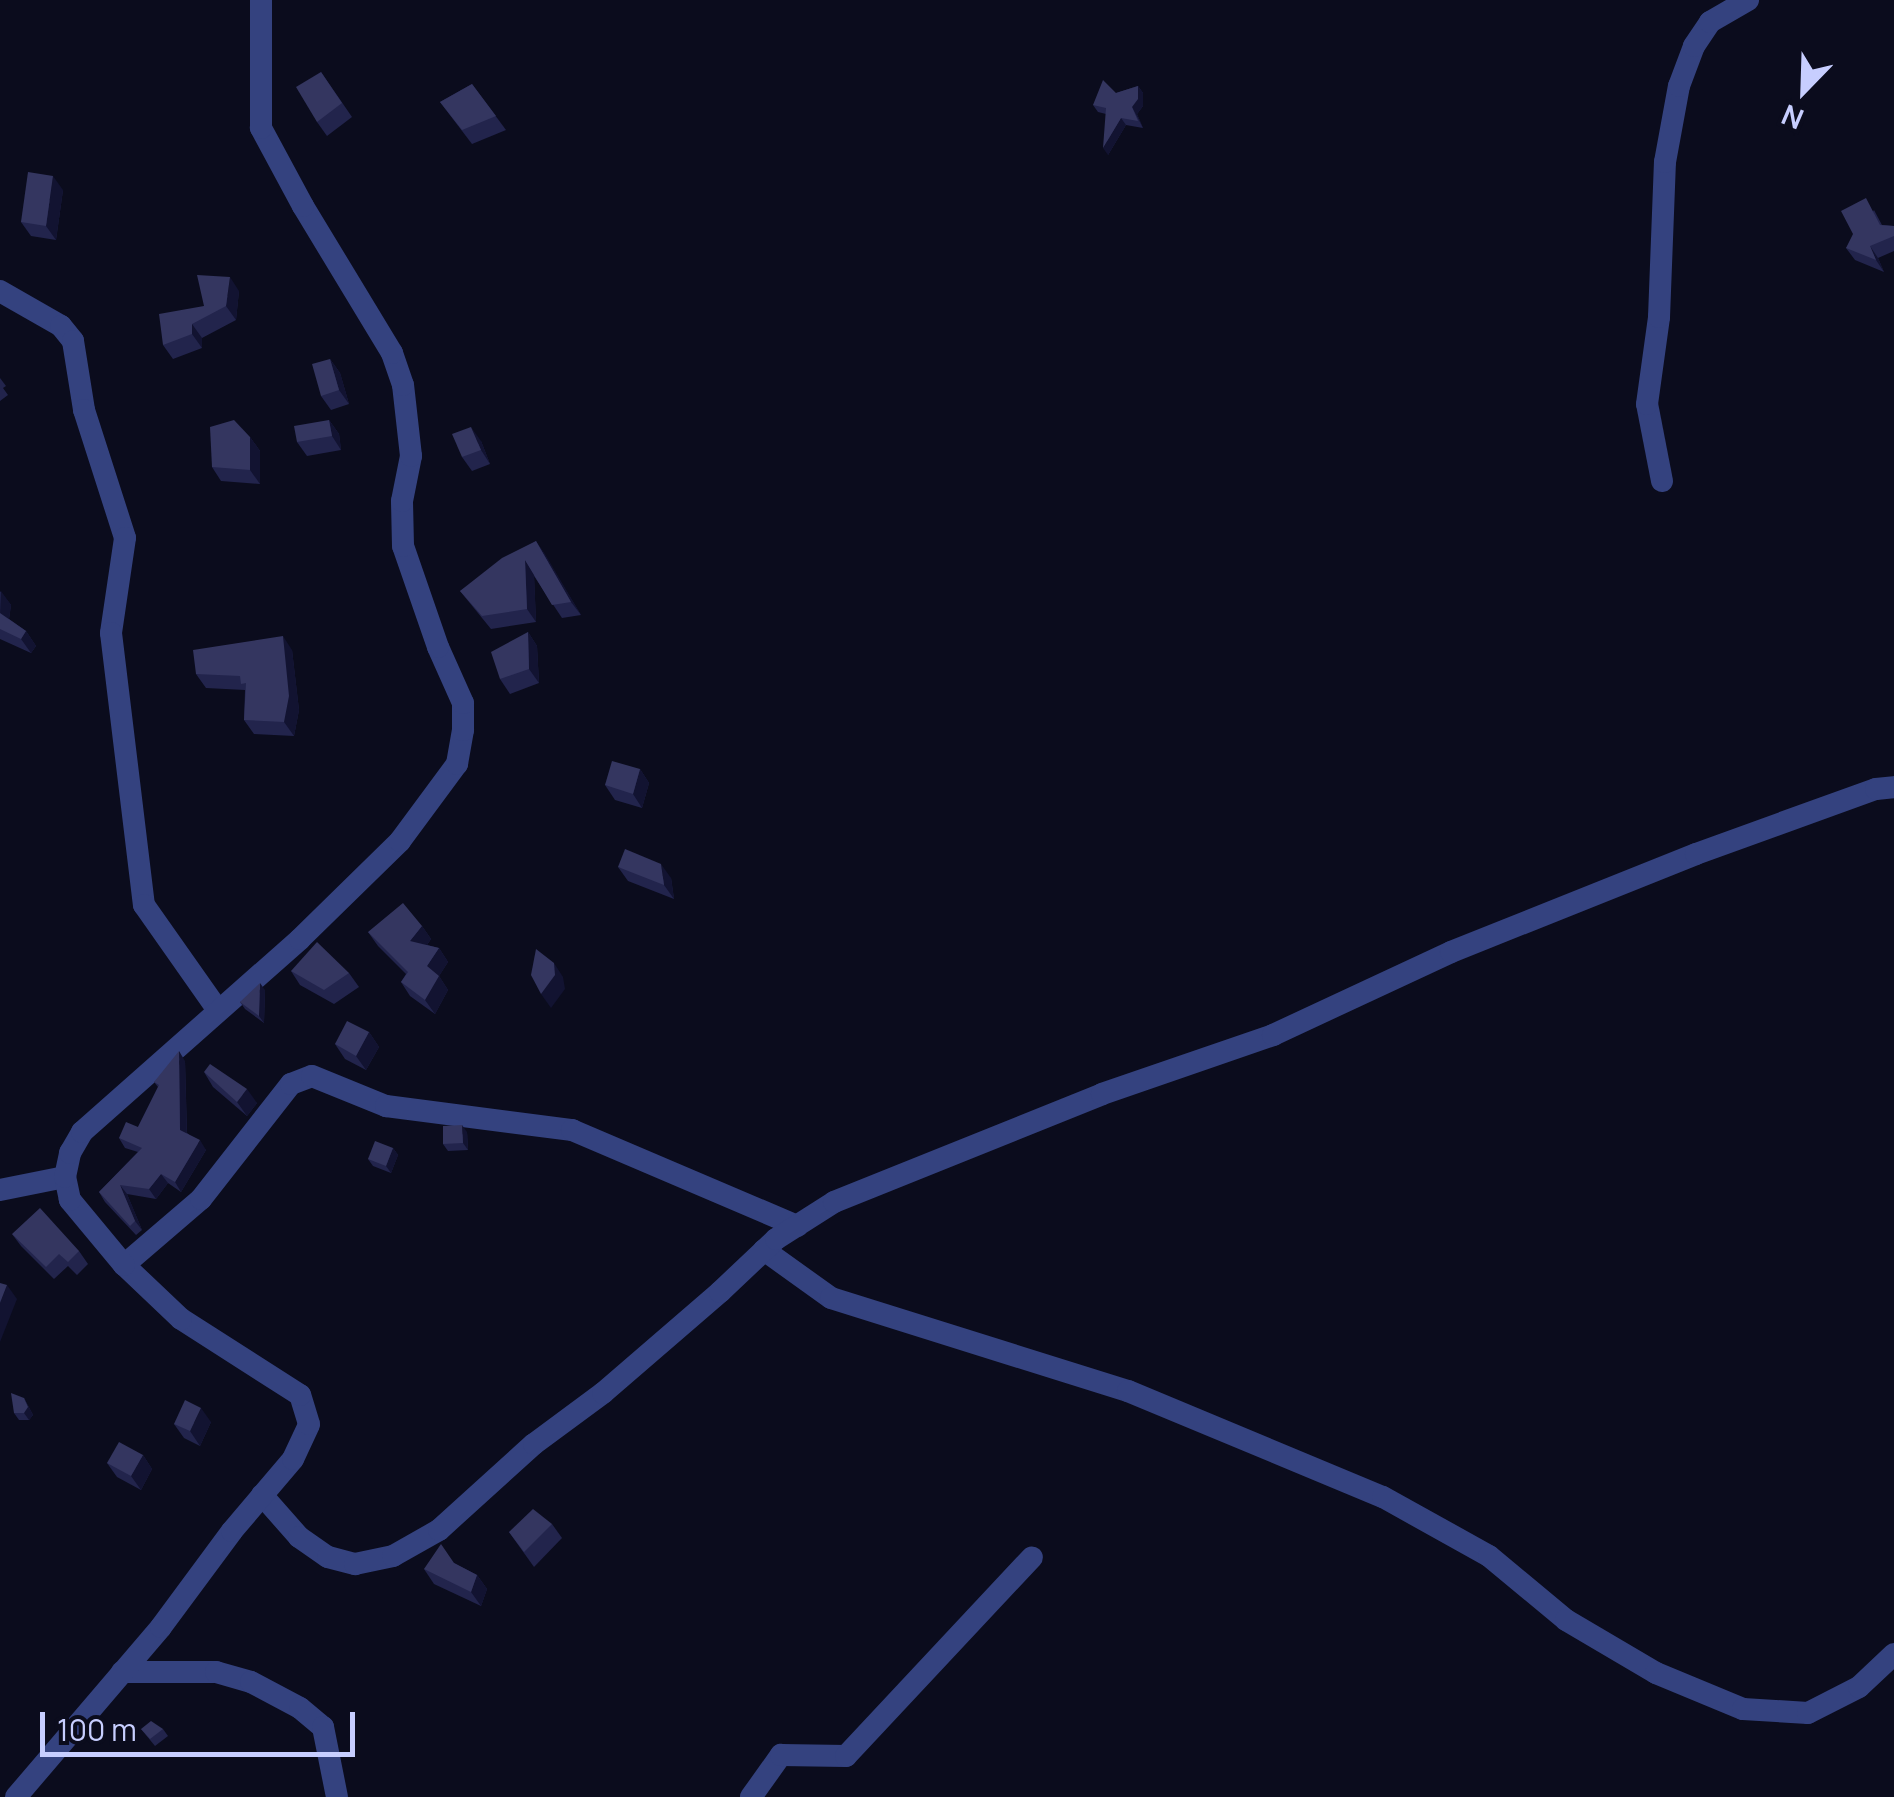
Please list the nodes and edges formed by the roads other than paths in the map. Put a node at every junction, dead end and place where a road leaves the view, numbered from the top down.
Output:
1 (261, 0) edge
2 (1748, 0) edge
3 (0, 291) edge
4 (1662, 481) dead end
5 (1894, 787) edge
6 (217, 1009) junction
7 (65, 1177) junction
8 (0, 1190) edge
9 (797, 1226) junction
10 (764, 1250) junction
11 (124, 1264) junction
12 (262, 1495) junction
13 (1032, 1557) dead end
14 (1894, 1654) edge
15 (122, 1672) junction
16 (16, 1797) edge
17 (337, 1797) edge
18 (751, 1797) edge

1 - 6 street
2 - 4 street
3 - 6 street
5 - 9 street
6 - 7 street
7 - 8 street
7 - 11 street
9 - 10 street
9 - 11 street
10 - 12 street
10 - 14 street
11 - 12 street
12 - 15 street
13 - 18 street
15 - 16 street
15 - 17 street

